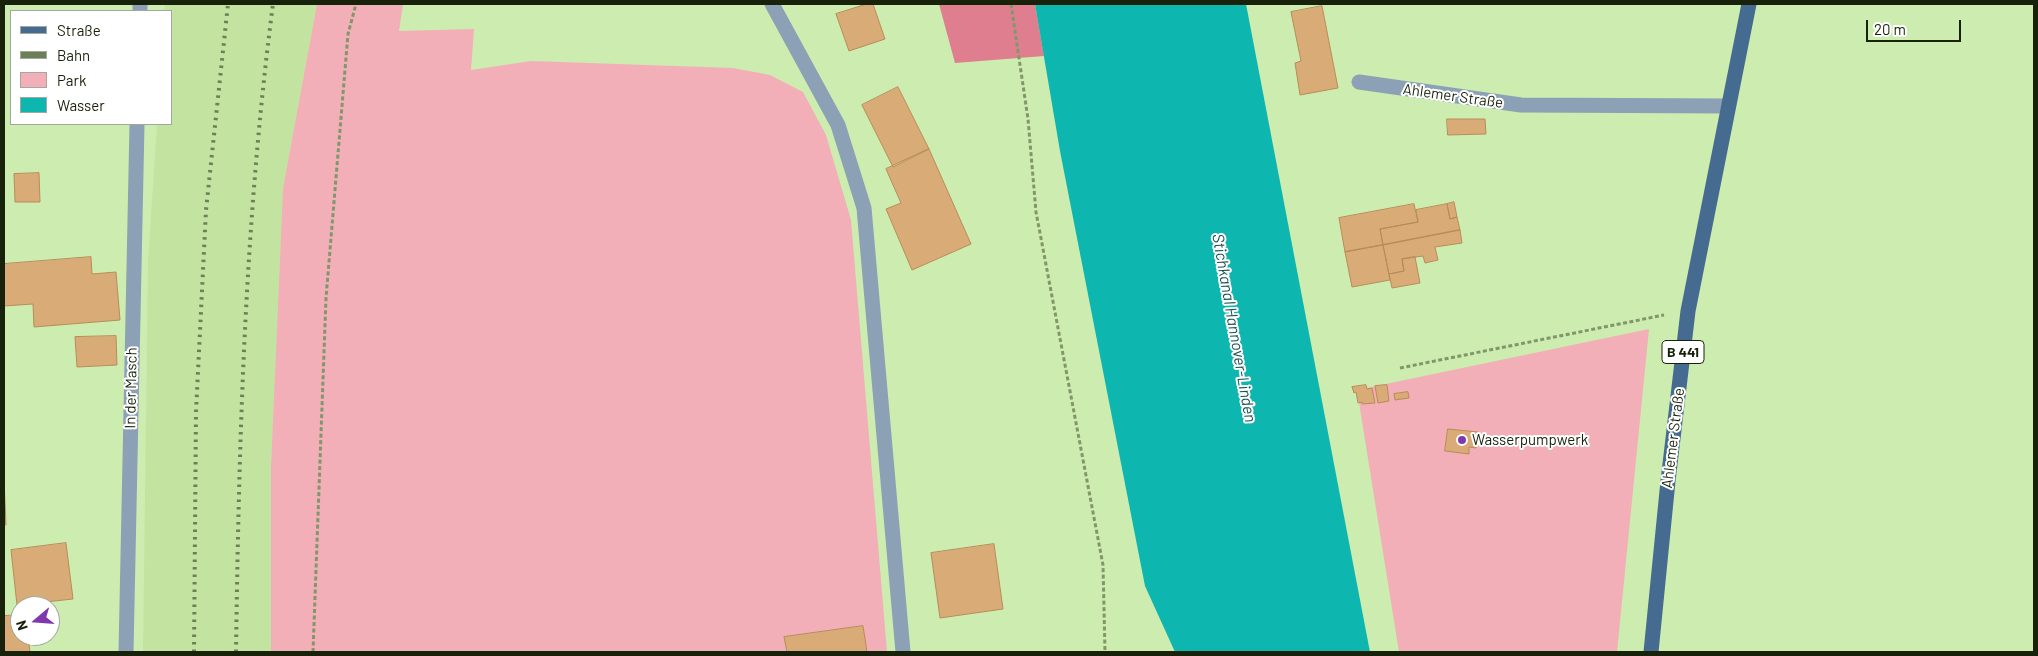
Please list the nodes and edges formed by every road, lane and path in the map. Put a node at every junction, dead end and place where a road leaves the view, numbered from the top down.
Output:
1 (356, 4) edge
2 (1011, 4) edge
3 (1749, 4) edge
4 (770, 5) edge
5 (1359, 82) dead end
6 (1727, 106) junction
7 (137, 125) edge
8 (1688, 311) junction
9 (1400, 368) dead end
10 (126, 652) edge
11 (313, 652) edge
12 (903, 652) edge
13 (1105, 652) edge
14 (1651, 652) edge

1 - 11 path
2 - 13 path
3 - 6 main road, Ahlemer Straße / B 441
4 - 12 street
5 - 6 street, Ahlemer Straße
6 - 8 main road, Ahlemer Straße / B 441
7 - 10 street, In der Masch
8 - 9 path
8 - 14 main road, Ahlemer Straße / B 441

